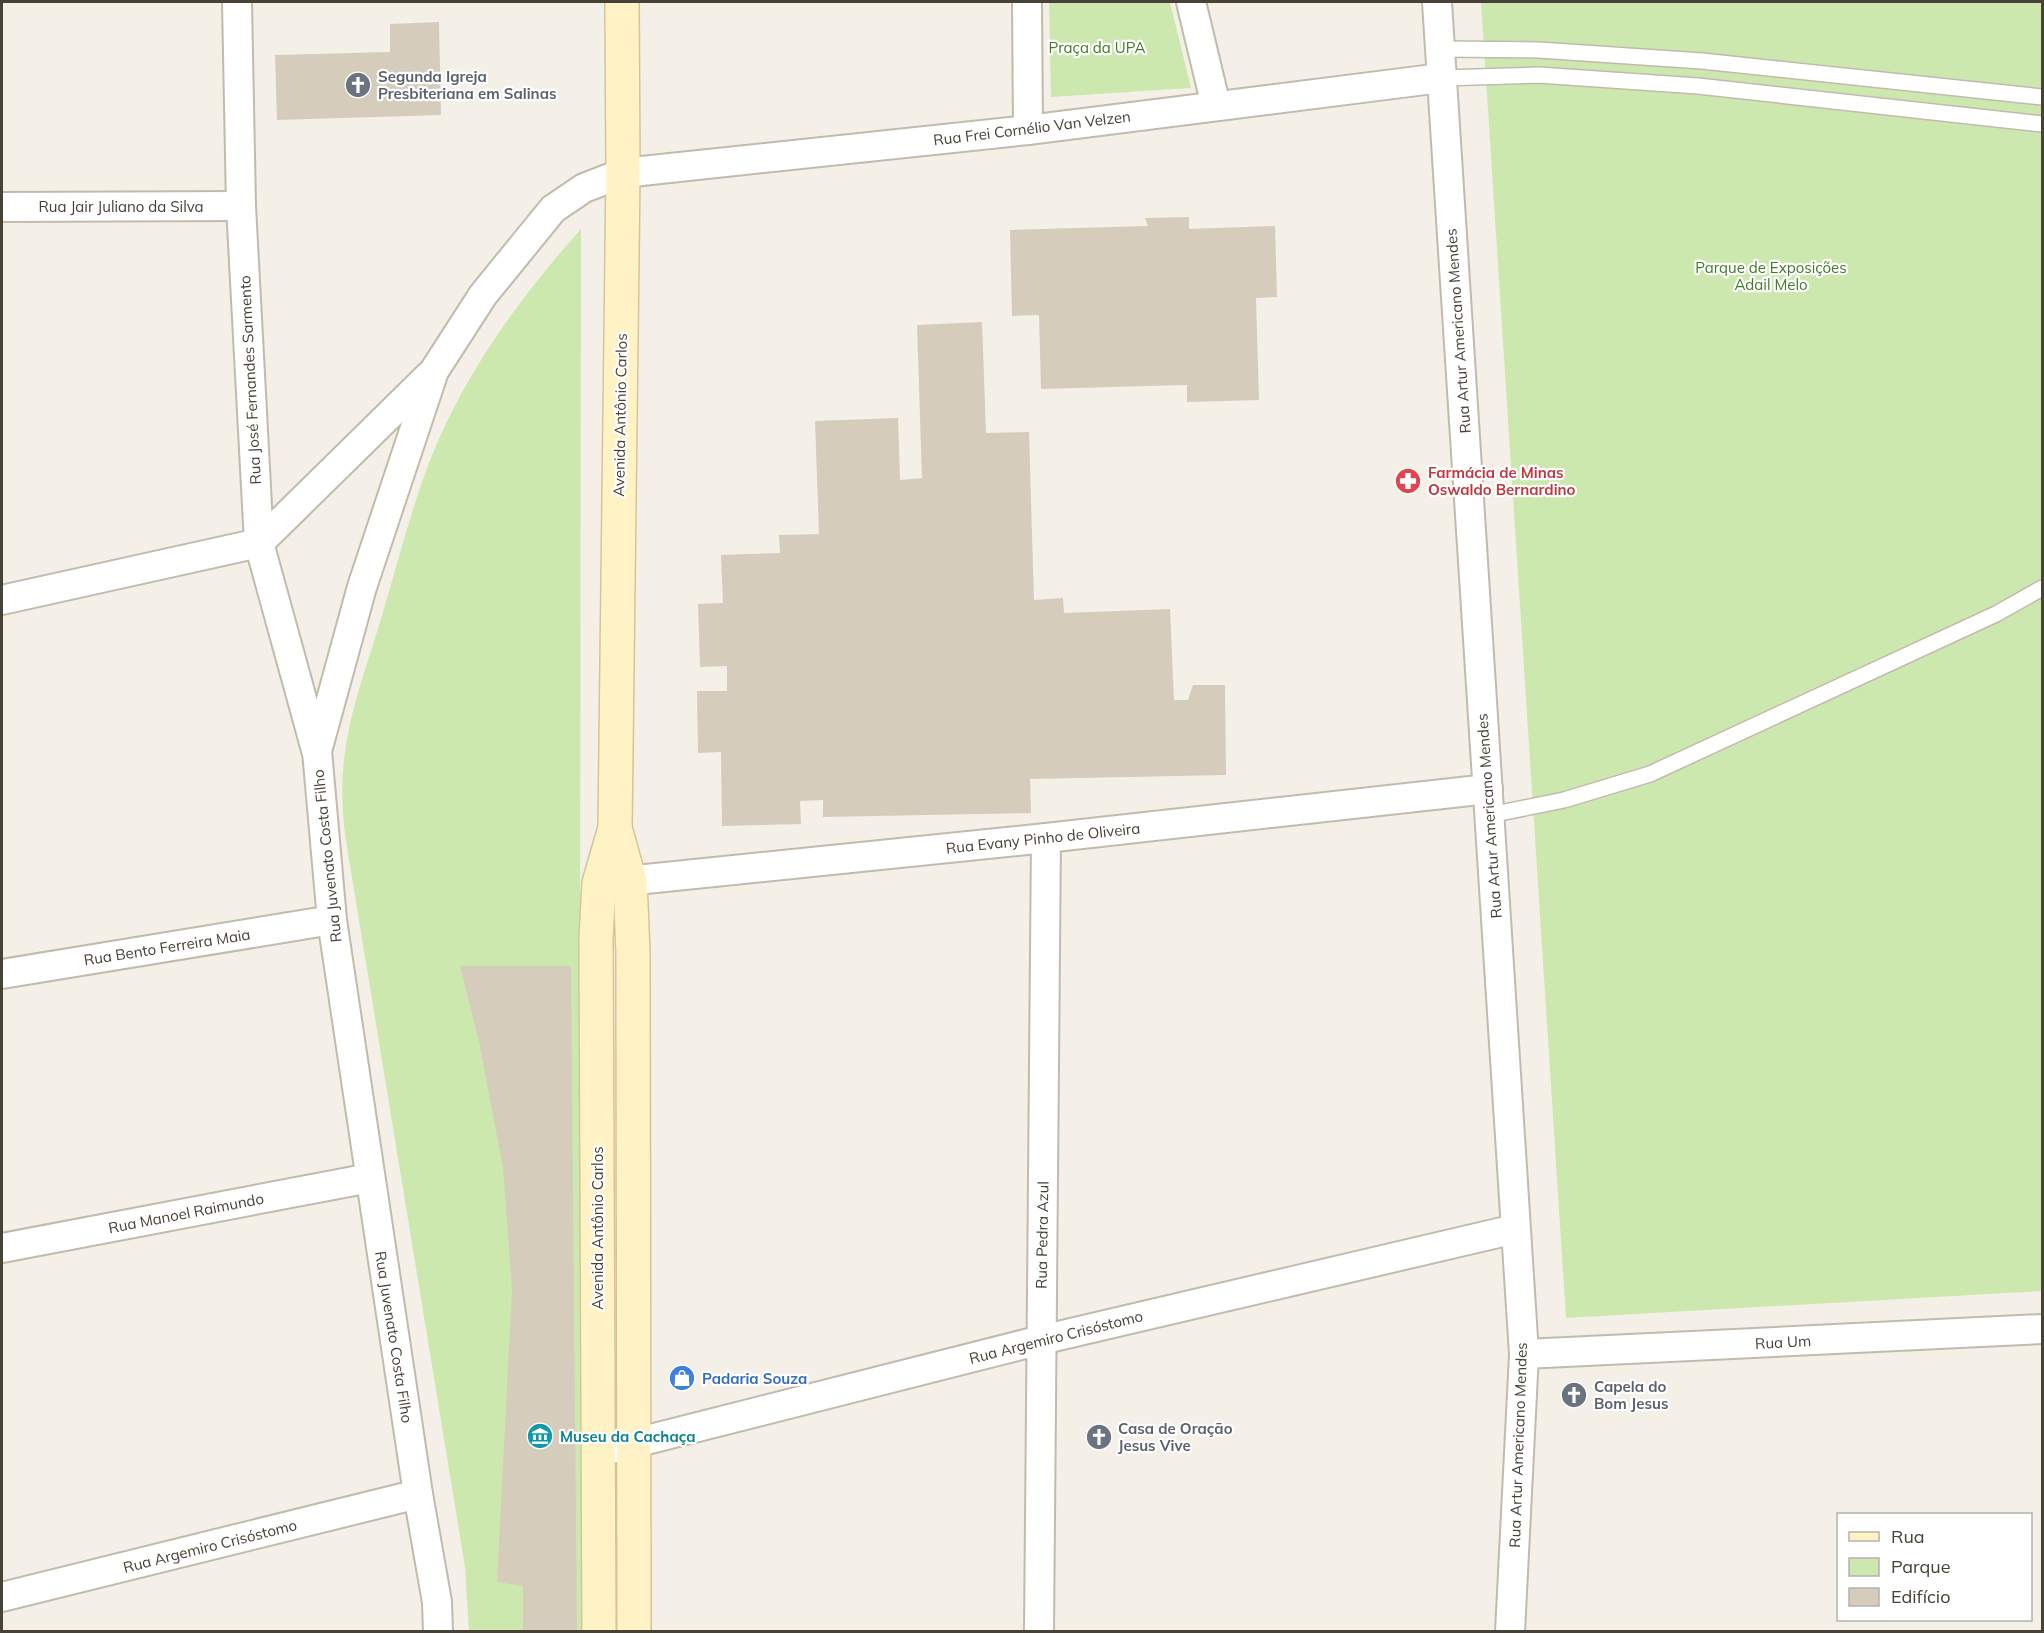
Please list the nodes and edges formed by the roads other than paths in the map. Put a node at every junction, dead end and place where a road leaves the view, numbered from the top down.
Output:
1 (237, 2) edge
2 (621, 2) edge
3 (1028, 2) edge
4 (1191, 2) edge
5 (1437, 2) edge
6 (1439, 49) junction
7 (1441, 78) junction
8 (2043, 97) edge
9 (1216, 106) junction
10 (2043, 124) edge
11 (1028, 130) junction
12 (623, 173) junction
13 (241, 206) junction
14 (2, 207) edge
15 (434, 371) junction
16 (259, 543) junction
17 (2043, 588) edge
18 (2, 600) edge
19 (316, 751) junction
20 (1489, 802) junction
21 (1046, 838) junction
22 (614, 883) junction
23 (332, 920) junction
24 (2, 974) edge
25 (370, 1178) junction
26 (1515, 1229) junction
27 (597, 1233) junction
28 (633, 1234) junction
29 (2, 1248) edge
30 (2043, 1329) edge
31 (1041, 1340) junction
32 (1524, 1354) junction
33 (635, 1444) junction
34 (599, 1452) junction
35 (418, 1494) junction
36 (2, 1597) edge
37 (438, 1632) edge
38 (599, 1632) edge
39 (634, 1632) edge
40 (1039, 1632) edge
41 (1510, 1632) edge

1 - 13 street, Rua José Fernandes Sarmento
2 - 12 main road, Avenida Antônio Carlos
3 - 11 street
4 - 9 street
5 - 6 street, Rua Artur Americano Mendes
6 - 7 street, Rua Artur Americano Mendes
6 - 8 lane
7 - 9 street, Rua Frei Cornélio Van Velzen
7 - 10 lane
7 - 20 street, Rua Artur Americano Mendes
9 - 11 street, Rua Frei Cornélio Van Velzen
11 - 12 street, Rua Frei Cornélio Van Velzen
12 - 15 street, Rua Juvenato Costa Filho
12 - 22 main road, Avenida Antônio Carlos
13 - 14 street, Rua Jair Juliano da Silva
13 - 16 street, Rua José Fernandes Sarmento
15 - 16 street
15 - 19 street, Rua Juvenato Costa Filho
16 - 18 street
16 - 19 street, Rua José Fernandes Sarmento
17 - 20 lane
19 - 23 street, Rua Juvenato Costa Filho
20 - 21 street, Rua Evany Pinho de Oliveira
20 - 26 street, Rua Artur Americano Mendes
21 - 22 street, Rua Evany Pinho de Oliveira
21 - 31 street, Rua Pedra Azul
22 - 27 main road, Avenida Antônio Carlos
22 - 28 main road, Avenida Antônio Carlos
23 - 24 street, Rua Bento Ferreira Maia
23 - 25 street, Rua Juvenato Costa Filho
25 - 29 street, Rua Manoel Raimundo
25 - 35 street, Rua Juvenato Costa Filho
26 - 31 street, Rua Argemiro Crisóstomo
26 - 32 street, Rua Artur Americano Mendes
27 - 28 main road
27 - 34 main road, Avenida Antônio Carlos
28 - 33 main road, Avenida Antônio Carlos
30 - 32 street, Rua Um
31 - 33 street, Rua Argemiro Crisóstomo
31 - 40 street, Rua Pedra Azul
32 - 41 street, Rua Artur Americano Mendes
33 - 34 street, Rua Argemiro Crisóstomo
33 - 39 main road, Avenida Antônio Carlos
34 - 38 main road, Avenida Antônio Carlos
35 - 36 street, Rua Argemiro Crisóstomo
35 - 37 street, Rua Juvenato Costa Filho

